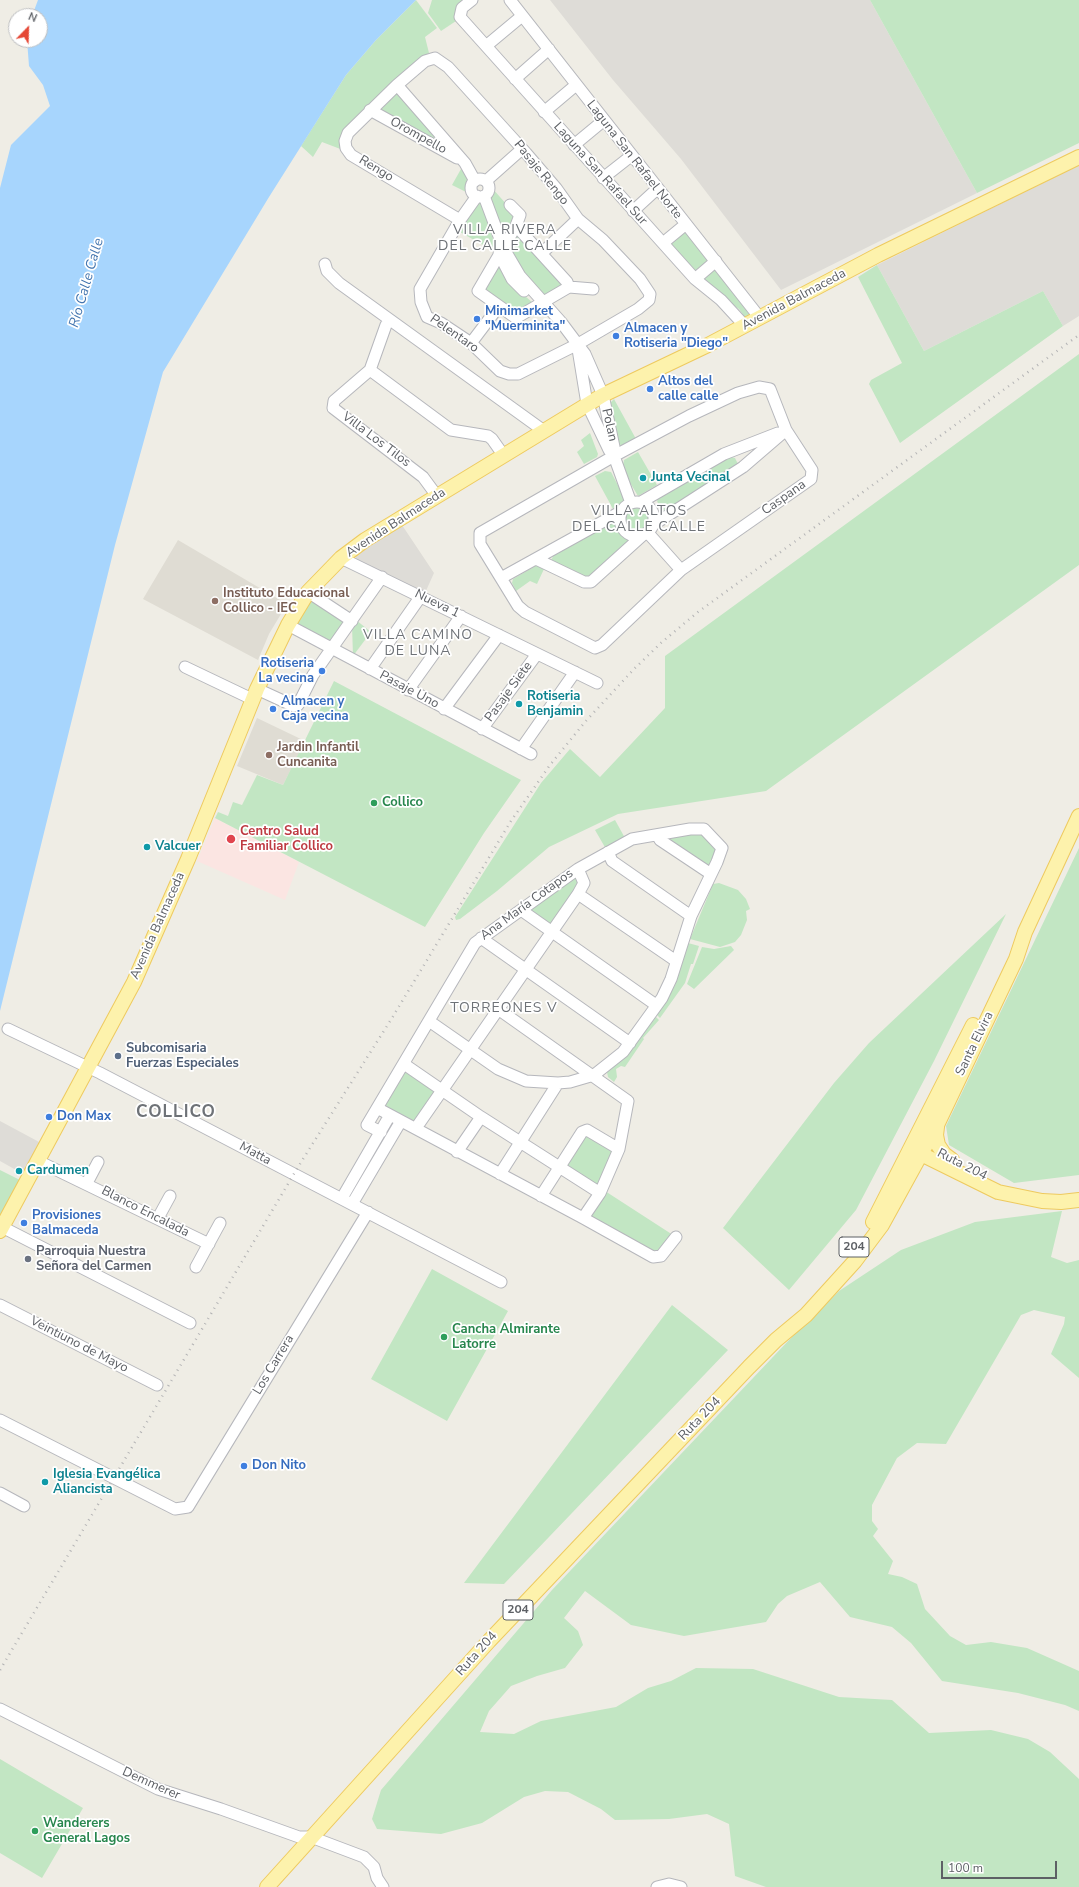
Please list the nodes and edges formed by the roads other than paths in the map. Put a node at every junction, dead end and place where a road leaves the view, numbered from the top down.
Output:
1 (472, 0) edge
2 (510, 0) edge
3 (522, 16) junction
4 (486, 46) junction
5 (549, 50) junction
6 (515, 79) junction
7 (397, 85) junction
8 (576, 85) junction
9 (370, 110) junction
10 (544, 112) junction
11 (603, 121) junction
12 (574, 145) junction
13 (522, 149) junction
14 (631, 156) junction
15 (1079, 157) edge
16 (466, 163) junction
17 (603, 178) junction
18 (480, 181) junction
19 (657, 189) junction
20 (481, 196) junction
21 (510, 205) dead end
22 (633, 210) junction
23 (578, 219) junction
24 (460, 220) junction
25 (686, 224) junction
26 (516, 226) junction
27 (663, 243) junction
28 (501, 250) junction
29 (542, 253) junction
30 (716, 261) junction
31 (325, 264) dead end
32 (695, 279) junction
33 (569, 287) junction
34 (593, 289) dead end
35 (541, 304) junction
36 (499, 306) junction
37 (760, 318) junction
38 (386, 325) dead end
39 (745, 326) junction
40 (470, 343) junction
41 (578, 344) junction
42 (370, 370) junction
43 (603, 395) junction
44 (587, 404) junction
45 (786, 430) junction
46 (544, 431) junction
47 (733, 450) junction
48 (504, 456) junction
49 (614, 456) junction
50 (743, 467) junction
51 (437, 496) junction
52 (631, 506) junction
53 (648, 531) junction
54 (341, 558) junction
55 (536, 559) junction
56 (681, 570) junction
57 (382, 577) junction
58 (501, 578) junction
59 (308, 592) junction
60 (421, 596) junction
61 (461, 616) junction
62 (352, 621) junction
63 (288, 625) junction
64 (498, 635) junction
65 (332, 648) junction
66 (537, 654) junction
67 (185, 667) dead end
68 (370, 669) junction
69 (575, 672) junction
70 (597, 683) dead end
71 (408, 690) junction
72 (254, 694) junction
73 (444, 709) junction
74 (482, 730) junction
75 (520, 749) junction
76 (531, 754) dead end
77 (1079, 816) edge
78 (657, 835) junction
79 (608, 852) junction
80 (578, 869) junction
81 (711, 874) junction
82 (578, 894) junction
83 (521, 910) junction
84 (691, 916) junction
85 (552, 932) junction
86 (1025, 932) junction
87 (481, 938) junction
88 (676, 961) junction
89 (524, 969) junction
90 (656, 1006) junction
91 (498, 1009) junction
92 (430, 1021) junction
93 (8, 1029) dead end
94 (630, 1043) junction
95 (471, 1050) junction
96 (404, 1064) junction
97 (88, 1067) junction
98 (594, 1075) junction
99 (558, 1083) junction
100 (443, 1089) junction
101 (377, 1108) junction
102 (390, 1115) junction
103 (481, 1117) junction
104 (401, 1121) junction
105 (937, 1125) junction
106 (416, 1128) junction
107 (381, 1132) junction
108 (520, 1142) junction
109 (918, 1148) junction
110 (619, 1149) junction
111 (457, 1152) junction
112 (952, 1160) junction
113 (38, 1161) junction
114 (936, 1161) junction
115 (98, 1162) dead end
116 (559, 1167) junction
117 (500, 1174) junction
118 (909, 1177) junction
119 (87, 1183) junction
120 (600, 1193) junction
121 (1015, 1195) junction
122 (170, 1196) dead end
123 (541, 1196) junction
124 (342, 1198) junction
125 (1079, 1200) edge
126 (352, 1204) junction
127 (368, 1212) junction
128 (158, 1218) junction
129 (583, 1218) junction
130 (220, 1223) dead end
131 (1, 1229) edge
132 (676, 1237) dead end
133 (209, 1244) junction
134 (196, 1267) dead end
135 (501, 1282) dead end
136 (0, 1305) edge
137 (190, 1323) dead end
138 (776, 1340) junction
139 (157, 1385) dead end
140 (0, 1420) edge
141 (0, 1493) edge
142 (24, 1506) dead end
143 (0, 1709) edge
144 (311, 1838) junction
145 (267, 1887) edge
146 (383, 1887) edge
147 (657, 1887) edge
148 (681, 1887) edge

1 - 4 street, Laguna San Rafael Sur
2 - 3 street, Laguna San Rafael Norte
3 - 4 street
3 - 5 street, Laguna San Rafael Norte
4 - 6 street, Laguna San Rafael Sur
5 - 6 street
5 - 8 street, Laguna San Rafael Norte
6 - 10 street, Laguna San Rafael Sur
7 - 9 street, Rengo
7 - 13 street, Pasaje Rengo
7 - 16 street, Orompello
8 - 10 street
8 - 11 street, Laguna San Rafael Norte
9 - 16 street, Orompello
9 - 24 street, Rengo
10 - 12 street, Laguna San Rafael Sur
11 - 12 street
11 - 14 street, Laguna San Rafael Norte
12 - 17 street, Laguna San Rafael Sur
13 - 18 street
13 - 23 street, Pasaje Rengo
14 - 17 street
14 - 19 street, Laguna San Rafael Norte
15 - 37 main road, Avenida Balmaceda
16 - 18 street, Orompello
17 - 22 street, Laguna San Rafael Sur
18 - 20 street
19 - 22 street
19 - 25 street, Laguna San Rafael Norte
20 - 24 street, Pelentaro
20 - 28 street
21 - 26 street
22 - 27 street, Laguna San Rafael Sur
23 - 29 street
23 - 41 street, Pasaje Rengo
24 - 40 street, Pelentaro
25 - 27 street
25 - 30 street, Laguna San Rafael Norte
26 - 28 street
26 - 29 street
27 - 32 street, Laguna San Rafael Sur
28 - 35 street
28 - 36 street
29 - 33 street
30 - 32 street
30 - 37 street, Laguna San Rafael Norte
31 - 46 street
32 - 39 street, Laguna San Rafael Sur
33 - 34 street
33 - 35 street
35 - 36 street
35 - 41 street
36 - 40 street
37 - 39 main road, Avenida Balmaceda
38 - 42 street, Villa Los Tilos
39 - 43 main road, Avenida Balmaceda
40 - 41 street, Pelentaro
41 - 43 street
41 - 44 street
42 - 48 street
42 - 51 street, Villa Los Tilos
43 - 44 main road, Avenida Balmaceda
43 - 49 street, Polan
44 - 46 main road, Avenida Balmaceda
44 - 49 street, Polan
45 - 47 street
45 - 49 street, Caspana
45 - 50 street
45 - 56 street, Caspana
46 - 48 main road, Avenida Balmaceda
47 - 50 street
47 - 52 street
48 - 51 main road, Avenida Balmaceda
49 - 52 street, Polan
49 - 58 street, Caspana
50 - 53 street
51 - 54 main road, Avenida Balmaceda
52 - 53 street, Polan
52 - 53 street, Polan
52 - 55 street
53 - 55 street
53 - 56 street, Polan
54 - 57 street, Nueva 1
54 - 59 main road, Avenida Balmaceda
55 - 58 street
56 - 58 street, Caspana
57 - 60 street, Nueva 1
57 - 62 street
59 - 62 street
59 - 63 main road, Avenida Balmaceda
60 - 61 street, Nueva 1
60 - 68 street
61 - 64 street, Nueva 1
61 - 71 street
62 - 65 street
63 - 65 street, Pasaje Uno
63 - 72 main road, Avenida Balmaceda
64 - 66 street, Nueva 1
64 - 73 street
65 - 68 street, Pasaje Uno
65 - 72 street
66 - 69 street, Nueva 1
66 - 74 street, Pasaje Siete
67 - 72 street
68 - 71 street, Pasaje Uno
69 - 70 street, Nueva 1
69 - 75 street
71 - 73 street, Pasaje Uno
72 - 97 main road, Avenida Balmaceda
73 - 74 street, Pasaje Uno
74 - 75 street, Pasaje Uno
75 - 76 street, Pasaje Uno
77 - 86 main road, Santa Elvira
78 - 79 street, Ana María Cotapos
78 - 81 street
78 - 81 street, Ana María Cotapos
79 - 80 street, Ana María Cotapos
79 - 84 street
80 - 82 street
80 - 83 street, Ana María Cotapos
81 - 84 street
82 - 85 street
82 - 88 street
83 - 85 street
83 - 87 street, Ana María Cotapos
84 - 88 street
85 - 89 street
85 - 90 street
86 - 105 main road, Santa Elvira
86 - 109 main road, Santa Elvira
87 - 89 street
87 - 92 street, Ana María Cotapos
88 - 90 street
89 - 91 street
89 - 94 street
90 - 94 street
91 - 95 street
91 - 98 street
92 - 95 street
92 - 96 street, Ana María Cotapos
93 - 97 street, Matta
94 - 98 street
95 - 99 street
95 - 100 street
96 - 100 street
96 - 101 street, Ana María Cotapos
97 - 113 main road, Avenida Balmaceda
97 - 124 street, Matta
98 - 99 street
98 - 110 street
99 - 108 street
100 - 103 street
100 - 106 street
101 - 102 street
101 - 107 street, Ana María Cotapos
102 - 104 street
102 - 107 street
103 - 108 street
103 - 111 street
104 - 106 street
104 - 126 street
105 - 109 main road, Santa Elvira
105 - 112 main road
106 - 111 street
107 - 124 street
108 - 116 street
108 - 117 street
109 - 112 main road, Ruta 204
109 - 114 main road, Ruta 204
109 - 118 main road, Ruta 204 / 204
109 - 138 main road, Ruta 204 / 204
110 - 116 street
110 - 120 street
111 - 117 street
112 - 121 main road, Ruta 204
113 - 119 street, Blanco Encalada
113 - 131 main road, Avenida Balmaceda
114 - 118 main road
114 - 121 main road, Ruta 204
115 - 119 street
116 - 120 street
116 - 123 street
117 - 123 street
118 - 138 main road, Ruta 204 / 204
119 - 128 street, Blanco Encalada
120 - 129 street
121 - 125 main road, Ruta 204
122 - 128 street
123 - 129 street
124 - 126 street, Matta
126 - 127 street, Matta
127 - 135 street, Matta
127 - 140 street, Los Carrera
128 - 133 street, Blanco Encalada
129 - 132 street
130 - 133 street
131 - 137 street
133 - 134 street
136 - 139 street, Veintiuno de Mayo
138 - 144 main road, Ruta 204 / 204
141 - 142 street
143 - 144 street, Demmerer
144 - 145 main road, Ruta 204 / 204
144 - 146 street, Demmerer
147 - 148 street

